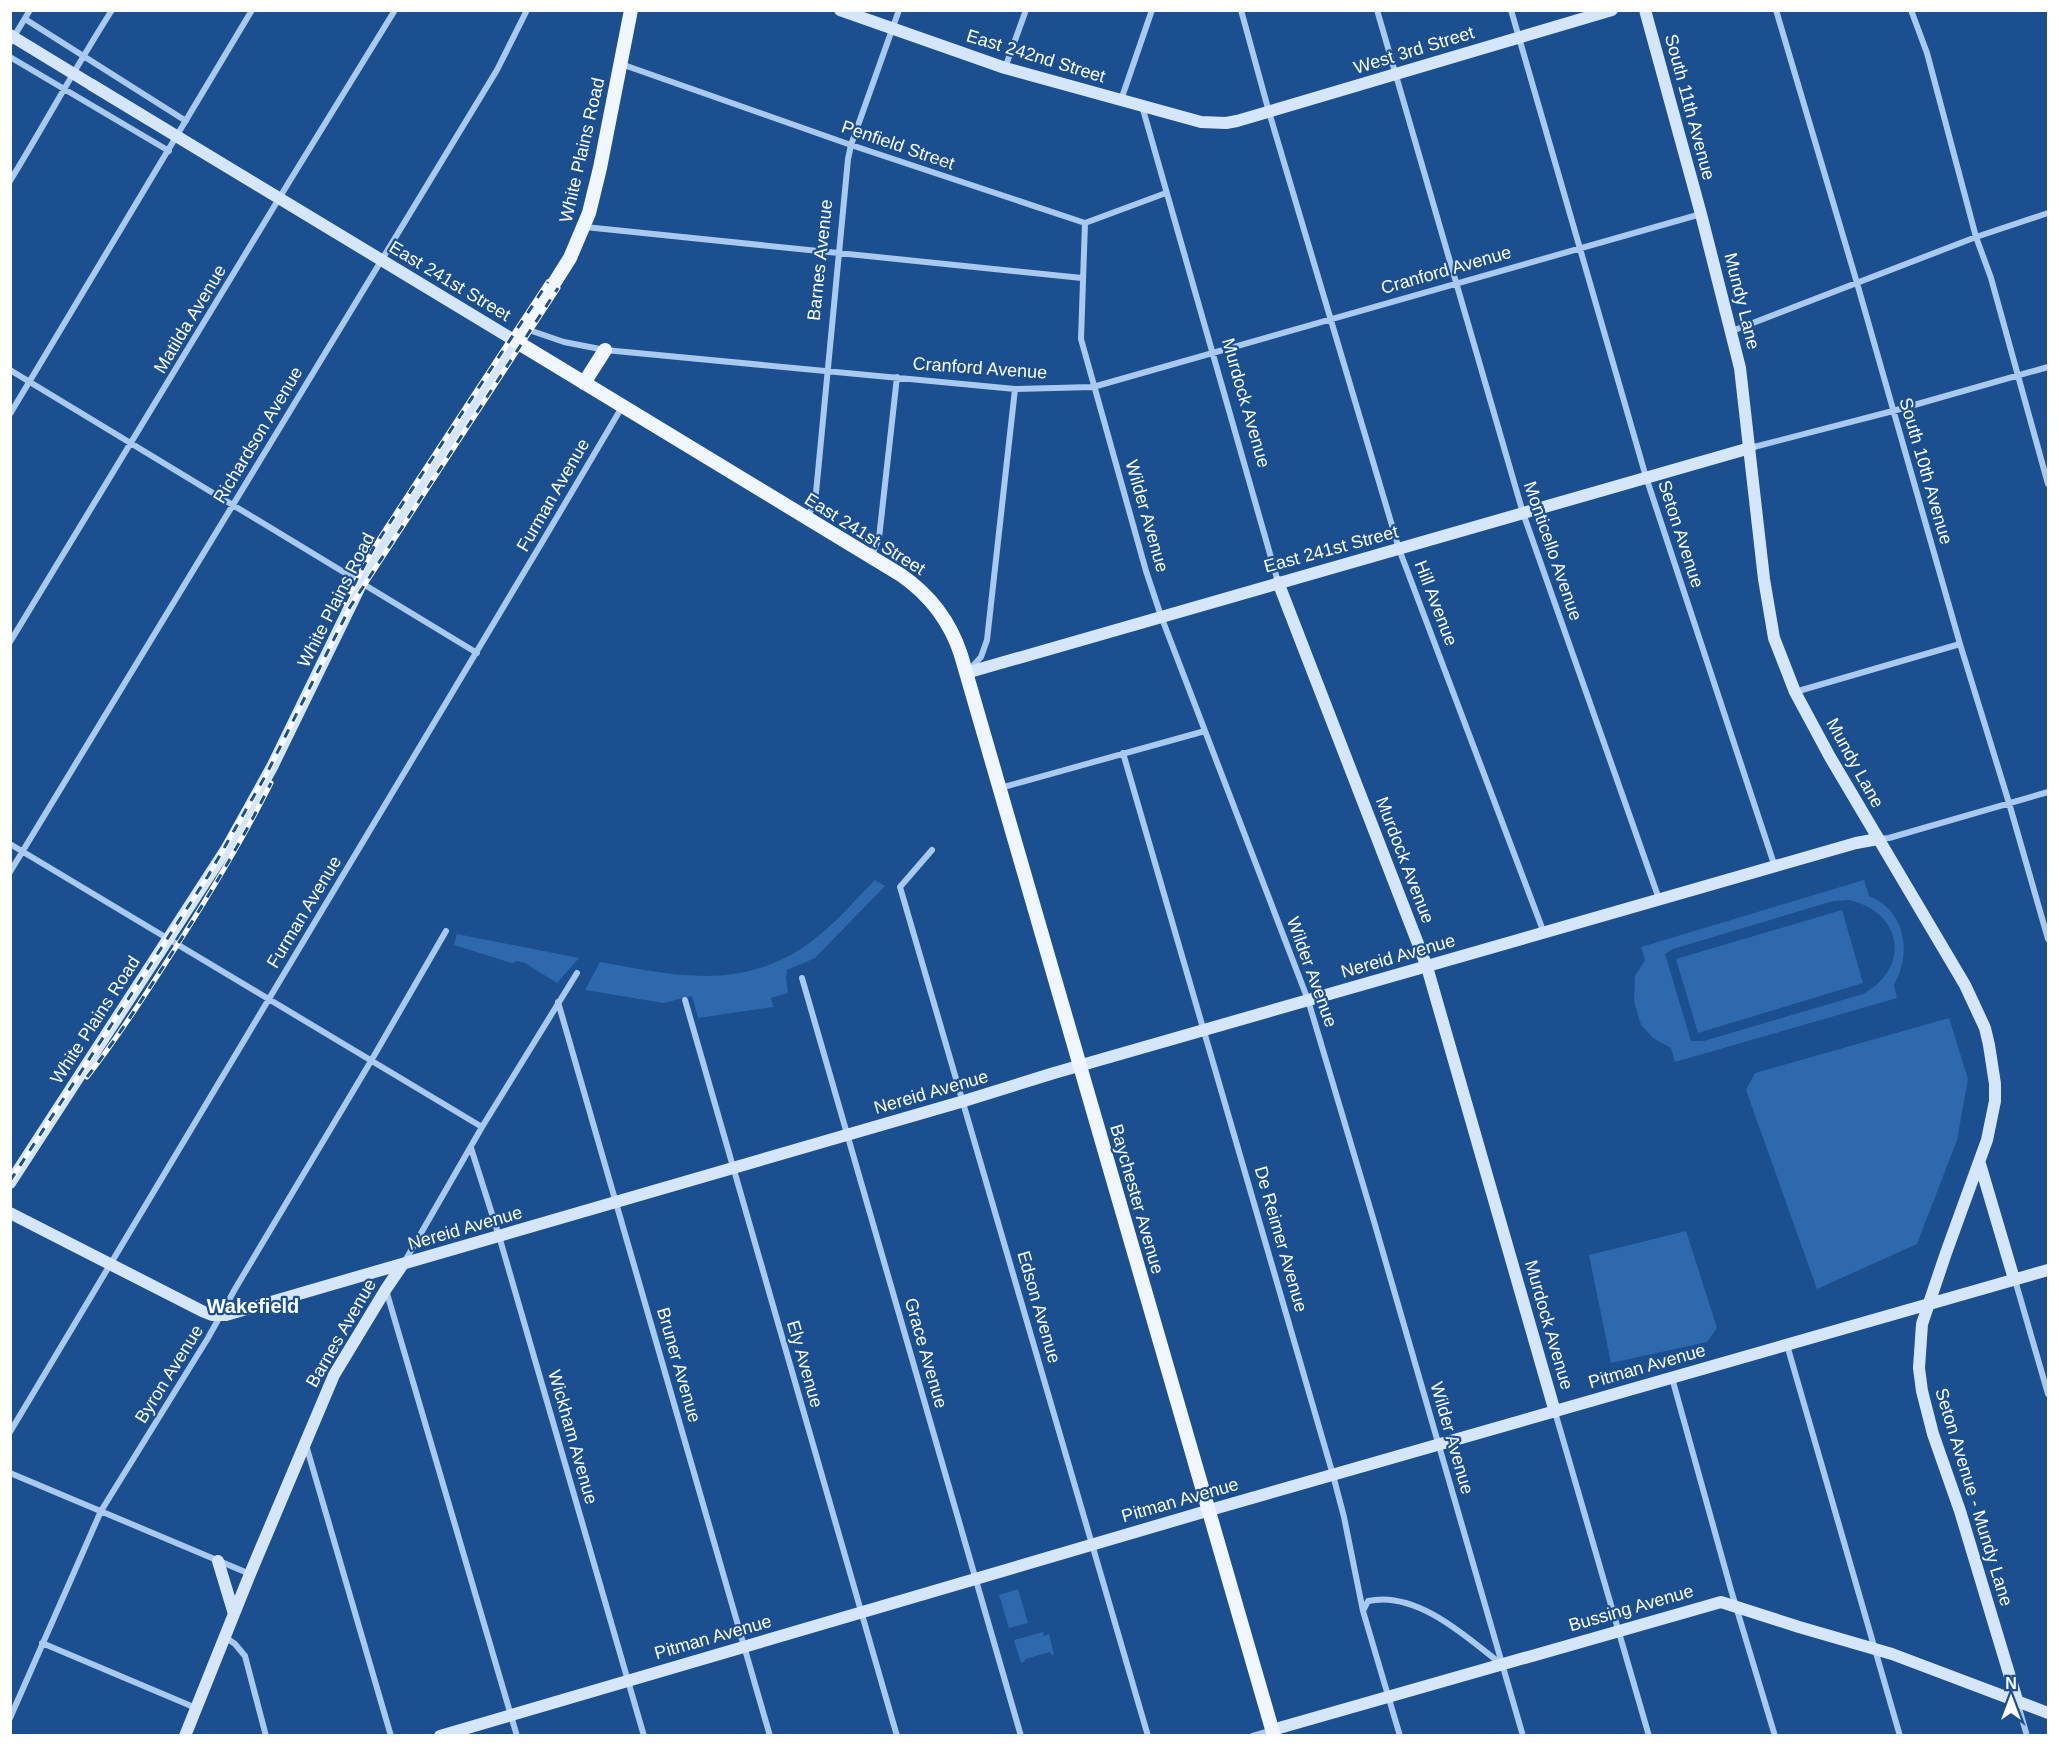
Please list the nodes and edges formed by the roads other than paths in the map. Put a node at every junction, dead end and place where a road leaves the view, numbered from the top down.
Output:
1 (30, 10) edge
2 (112, 10) edge
3 (252, 10) edge
4 (395, 10) edge
5 (527, 10) edge
6 (631, 10) edge
7 (840, 10) edge
8 (899, 10) edge
9 (1026, 10) edge
10 (1152, 10) edge
11 (1241, 10) edge
12 (1377, 10) edge
13 (1511, 10) edge
14 (1612, 10) edge
15 (1645, 10) edge
16 (1776, 10) edge
17 (1911, 10) edge
18 (25, 19) junction
19 (892, 29) junction
20 (10, 35) edge
21 (1519, 37) junction
22 (10, 43) edge
23 (83, 56) junction
24 (10, 57) edge
25 (620, 64) junction
26 (1005, 68) junction
27 (1395, 74) junction
28 (66, 90) junction
29 (1121, 100) junction
30 (1142, 106) junction
31 (1269, 112) junction
32 (186, 121) junction
33 (1226, 123) joint
34 (177, 136) junction
35 (851, 145) junction
36 (169, 151) junction
37 (10, 181) edge
38 (1166, 193) junction
39 (279, 198) junction
40 (2049, 213) edge
41 (1701, 214) junction
42 (1085, 223) junction
43 (584, 226) junction
44 (1976, 237) junction
45 (1579, 247) junction
46 (839, 253) junction
47 (381, 260) junction
48 (1082, 278) junction
49 (1455, 283) junction
50 (1857, 283) junction
51 (1332, 318) junction
52 (526, 329) junction
53 (1732, 331) junction
54 (517, 342) junction
55 (605, 350) junction
56 (1213, 353) junction
57 (2049, 367) edge
58 (10, 370) edge
59 (827, 370) junction
60 (2018, 376) junction
61 (897, 377) junction
62 (30, 382) junction
63 (584, 383) junction
64 (1093, 387) junction
65 (1015, 389) junction
66 (622, 406) junction
67 (1893, 411) junction
68 (10, 414) edge
69 (132, 444) junction
70 (1750, 448) junction
71 (1646, 477) junction
72 (2049, 484) edge
73 (234, 505) junction
74 (1523, 513) junction
75 (806, 519) junction
76 (1400, 549) junction
77 (871, 557) junction
78 (1278, 582) junction
79 (361, 583) junction
80 (1161, 616) junction
81 (10, 642) edge
82 (1960, 644) junction
83 (477, 652) junction
84 (966, 672) junction
85 (1795, 692) junction
86 (1205, 731) junction
87 (1123, 753) junction
88 (999, 789) junction
89 (2049, 792) edge
90 (2009, 803) junction
91 (1878, 839) junction
92 (10, 844) edge
93 (932, 850) dead end
94 (23, 852) junction
95 (1775, 867) junction
96 (10, 872) edge
97 (1659, 900) junction
98 (446, 931) dead end
99 (1544, 933) junction
100 (169, 939) junction
101 (2049, 939) edge
102 (1427, 967) junction
103 (577, 973) dead end
104 (802, 978) dead end
105 (270, 999) junction
106 (685, 1000) dead end
107 (1308, 1000) junction
108 (558, 1002) junction
109 (1205, 1030) junction
110 (371, 1061) junction
111 (1080, 1066) junction
112 (964, 1101) junction
113 (482, 1127) junction
114 (847, 1135) junction
115 (471, 1148) junction
116 (1980, 1164) junction
117 (732, 1168) junction
118 (10, 1183) edge
119 (616, 1202) junction
120 (10, 1213) edge
121 (499, 1236) junction
122 (403, 1264) junction
123 (111, 1265) junction
124 (2049, 1269) edge
125 (2014, 1279) junction
126 (386, 1289) junction
127 (1930, 1302) junction
128 (221, 1316) junction
129 (1787, 1345) junction
130 (1672, 1378) junction
131 (2049, 1394) edge
132 (1555, 1412) junction
133 (10, 1431) edge
134 (305, 1442) junction
135 (1438, 1446) junction
136 (10, 1473) edge
137 (1333, 1475) junction
138 (1208, 1510) junction
139 (101, 1511) junction
140 (1092, 1544) junction
141 (218, 1561) junction
142 (250, 1574) junction
143 (975, 1578) junction
144 (1736, 1607) junction
145 (1363, 1611) junction
146 (861, 1613) junction
147 (234, 1614) junction
148 (1618, 1631) junction
149 (225, 1637) junction
150 (42, 1643) junction
151 (744, 1646) junction
152 (1875, 1649) junction
153 (1502, 1665) junction
154 (628, 1680) junction
155 (1389, 1698) junction
156 (2017, 1700) junction
157 (196, 1708) junction
158 (2049, 1713) edge
159 (512, 1715) junction
160 (10, 1718) edge
161 (1273, 1733) edge
162 (185, 1736) edge
163 (266, 1736) edge
164 (391, 1736) edge
165 (440, 1736) edge
166 (517, 1736) edge
167 (644, 1736) edge
168 (770, 1736) edge
169 (897, 1736) edge
170 (1022, 1736) edge
171 (1148, 1736) edge
172 (1252, 1736) edge
173 (1400, 1736) edge
174 (1522, 1736) edge
175 (1648, 1736) edge
176 (1776, 1736) edge
177 (1900, 1736) edge
178 (2027, 1736) edge

1 - 18 street
2 - 23 street
3 - 32 street
4 - 39 street, Matilda Avenue
5 - 47 street, Richardson Avenue
6 - 25 main road, White Plains Road
7 - 19 street, East 242nd Street
8 - 19 street, Barnes Avenue
9 - 26 street
10 - 29 street
11 - 31 street, Hill Avenue
12 - 27 street, Monticello Avenue
13 - 21 street, Seton Avenue
14 - 21 street, West 3rd Street
15 - 41 street, South 11th Avenue
16 - 50 street, South 10th Avenue
17 - 44 street
18 - 22 street
18 - 23 street
19 - 26 street, East 242nd Street
19 - 35 street, Barnes Avenue
20 - 34 street, East 241st Street, bridge
21 - 27 street, West 3rd Street
21 - 45 street, Seton Avenue
23 - 28 street
23 - 32 street
24 - 28 street
25 - 35 street, Penfield Street
25 - 43 main road, White Plains Road
26 - 29 street, East 242nd Street
27 - 31 street, West 3rd Street
27 - 49 street, Monticello Avenue
28 - 36 street
28 - 37 street
29 - 30 street, East 242nd Street
30 - 33 street, East 242nd Street
30 - 38 street, Murdock Avenue
31 - 33 street, West 3rd Street
31 - 51 street, Hill Avenue
32 - 34 street
34 - 36 street
34 - 39 street, East 241st Street
35 - 42 street, Penfield Street
35 - 46 street, Barnes Avenue
36 - 62 street
38 - 42 street
38 - 56 street, Murdock Avenue
39 - 47 street, East 241st Street
39 - 69 street, Matilda Avenue
40 - 44 street
41 - 45 street, Cranford Avenue
41 - 53 street, Mundy Lane
42 - 48 street, Wilder Avenue
43 - 46 street
43 - 52 main road, White Plains Road
44 - 50 street
44 - 60 street
45 - 49 street, Cranford Avenue
45 - 71 street, Seton Avenue
46 - 48 street
46 - 59 street, Barnes Avenue
47 - 54 street, East 241st Street
47 - 73 street, Richardson Avenue
48 - 64 street, Wilder Avenue
49 - 51 street, Cranford Avenue
49 - 74 street, Monticello Avenue
50 - 53 street
50 - 67 street, South 10th Avenue
51 - 56 street, Cranford Avenue
51 - 76 street, Hill Avenue
52 - 54 main road, White Plains Road
52 - 55 street, Cranford Avenue
53 - 70 street, Mundy Lane
54 - 63 main road, East 241st Street
54 - 79 street, White Plains Road
55 - 59 street, Cranford Avenue
55 - 63 main road
56 - 64 street, Cranford Avenue
56 - 78 street, Murdock Avenue
57 - 60 street
58 - 62 street
59 - 61 street, Cranford Avenue
59 - 75 street, Barnes Avenue
60 - 67 street
60 - 72 street
61 - 65 street, Cranford Avenue
61 - 77 street
62 - 68 street
62 - 69 street
63 - 66 main road, East 241st Street
64 - 65 street, Cranford Avenue
64 - 80 street, Wilder Avenue
65 - 84 street
66 - 75 main road, East 241st Street
66 - 83 street, Furman Avenue
67 - 70 street
67 - 82 street, South 10th Avenue
69 - 73 street
69 - 81 street, Matilda Avenue
70 - 71 street, East 241st Street
70 - 85 street, Mundy Lane
71 - 74 street, East 241st Street
71 - 95 street, Seton Avenue
73 - 79 street
73 - 94 street, Richardson Avenue
74 - 76 street, East 241st Street
74 - 97 street, Monticello Avenue
75 - 77 main road, East 241st Street
76 - 78 street, East 241st Street
76 - 99 street, Hill Avenue
77 - 84 main road, East 241st Street
78 - 80 street, East 241st Street
78 - 102 street, Murdock Avenue
79 - 83 street
79 - 100 street, White Plains Road
80 - 84 street, East 241st Street
80 - 86 street, Wilder Avenue
82 - 85 street
82 - 90 street, South 10th Avenue
83 - 105 street, Furman Avenue
84 - 88 main road, Baychester Avenue
85 - 91 street, Mundy Lane
86 - 87 street
86 - 107 street, Wilder Avenue
87 - 88 street
87 - 109 street, De Reimer Avenue
88 - 111 main road, Baychester Avenue
89 - 90 street
90 - 91 street
90 - 101 street, South 10th Avenue
91 - 95 street, Nereid Avenue
91 - 116 street, Mundy Lane
92 - 94 street
93 - 112 street, Edson Avenue
94 - 96 street, Richardson Avenue
94 - 100 street
95 - 97 street, Nereid Avenue
97 - 99 street, Nereid Avenue
98 - 110 street, Byron Avenue
99 - 102 street, Nereid Avenue
100 - 105 street
100 - 118 street, White Plains Road
102 - 107 street, Nereid Avenue
102 - 132 street, Murdock Avenue
103 - 108 street, Barnes Avenue
104 - 114 street, Grace Avenue
105 - 110 street
105 - 123 street, Furman Avenue
106 - 117 street, Ely Avenue
107 - 109 street, Nereid Avenue
107 - 135 street, Wilder Avenue
108 - 113 street, Barnes Avenue
108 - 119 street, Bruner Avenue
109 - 111 street, Nereid Avenue
109 - 137 street, De Reimer Avenue
110 - 113 street
110 - 128 street, Byron Avenue
111 - 112 street, Nereid Avenue
111 - 138 main road, Baychester Avenue
112 - 114 street, Nereid Avenue
112 - 140 street, Edson Avenue
113 - 115 street, Barnes Avenue
114 - 117 street, Nereid Avenue
114 - 143 street, Grace Avenue
115 - 121 street, Wickham Avenue
115 - 122 street, Barnes Avenue
116 - 125 street
116 - 127 street, Mundy Lane
117 - 119 street, Nereid Avenue
117 - 146 street, Ely Avenue
119 - 121 street, Nereid Avenue
119 - 151 street, Bruner Avenue
120 - 123 street
121 - 122 street, Nereid Avenue
121 - 154 street, Wickham Avenue
122 - 126 street, Barnes Avenue
122 - 128 street, Nereid Avenue
123 - 128 street
123 - 133 street, Furman Avenue
124 - 125 street, Pitman Avenue
125 - 127 street, Pitman Avenue
125 - 131 street
126 - 134 street, Barnes Avenue
126 - 159 street
127 - 129 street, Pitman Avenue
127 - 156 street, Seton Avenue - Mundy Lane
128 - 139 street, Byron Avenue
129 - 130 street, Pitman Avenue
129 - 152 street
130 - 132 street, Pitman Avenue
130 - 144 street
132 - 135 street, Pitman Avenue
132 - 148 street, Murdock Avenue
134 - 142 street, Barnes Avenue
134 - 164 street
135 - 137 street, Pitman Avenue
135 - 153 street, Wilder Avenue
136 - 139 street
137 - 138 street, Pitman Avenue
137 - 145 street, De Reimer Avenue
138 - 140 street, Pitman Avenue
138 - 161 main road, Baychester Avenue
139 - 141 street
139 - 150 street, Byron Avenue
140 - 143 street, Pitman Avenue
140 - 171 street, Edson Avenue
141 - 142 street
141 - 147 street
142 - 147 street, Barnes Avenue
143 - 146 street, Pitman Avenue
143 - 170 street, Grace Avenue
144 - 148 street, Bussing Avenue
144 - 152 street, Bussing Avenue
144 - 176 street
145 - 153 street
145 - 155 street, De Reimer Avenue
146 - 151 street, Pitman Avenue
146 - 169 street, Ely Avenue
147 - 149 street, Barnes Avenue
148 - 153 street, Bussing Avenue
148 - 175 street, Murdock Avenue
149 - 157 street, Barnes Avenue
149 - 163 street
150 - 157 street
150 - 160 street, Byron Avenue
151 - 154 street, Pitman Avenue
151 - 168 street, Bruner Avenue
152 - 156 street, Bussing Avenue
152 - 177 street
153 - 155 street, Bussing Avenue
153 - 174 street, Wilder Avenue
154 - 159 street, Pitman Avenue
154 - 167 street, Wickham Avenue
155 - 161 street, Bussing Avenue
155 - 173 street, De Reimer Avenue
156 - 158 street, Bussing Avenue
156 - 178 street
157 - 162 street, Barnes Avenue
159 - 165 street, Pitman Avenue
159 - 166 street
161 - 172 street, Bussing Avenue

